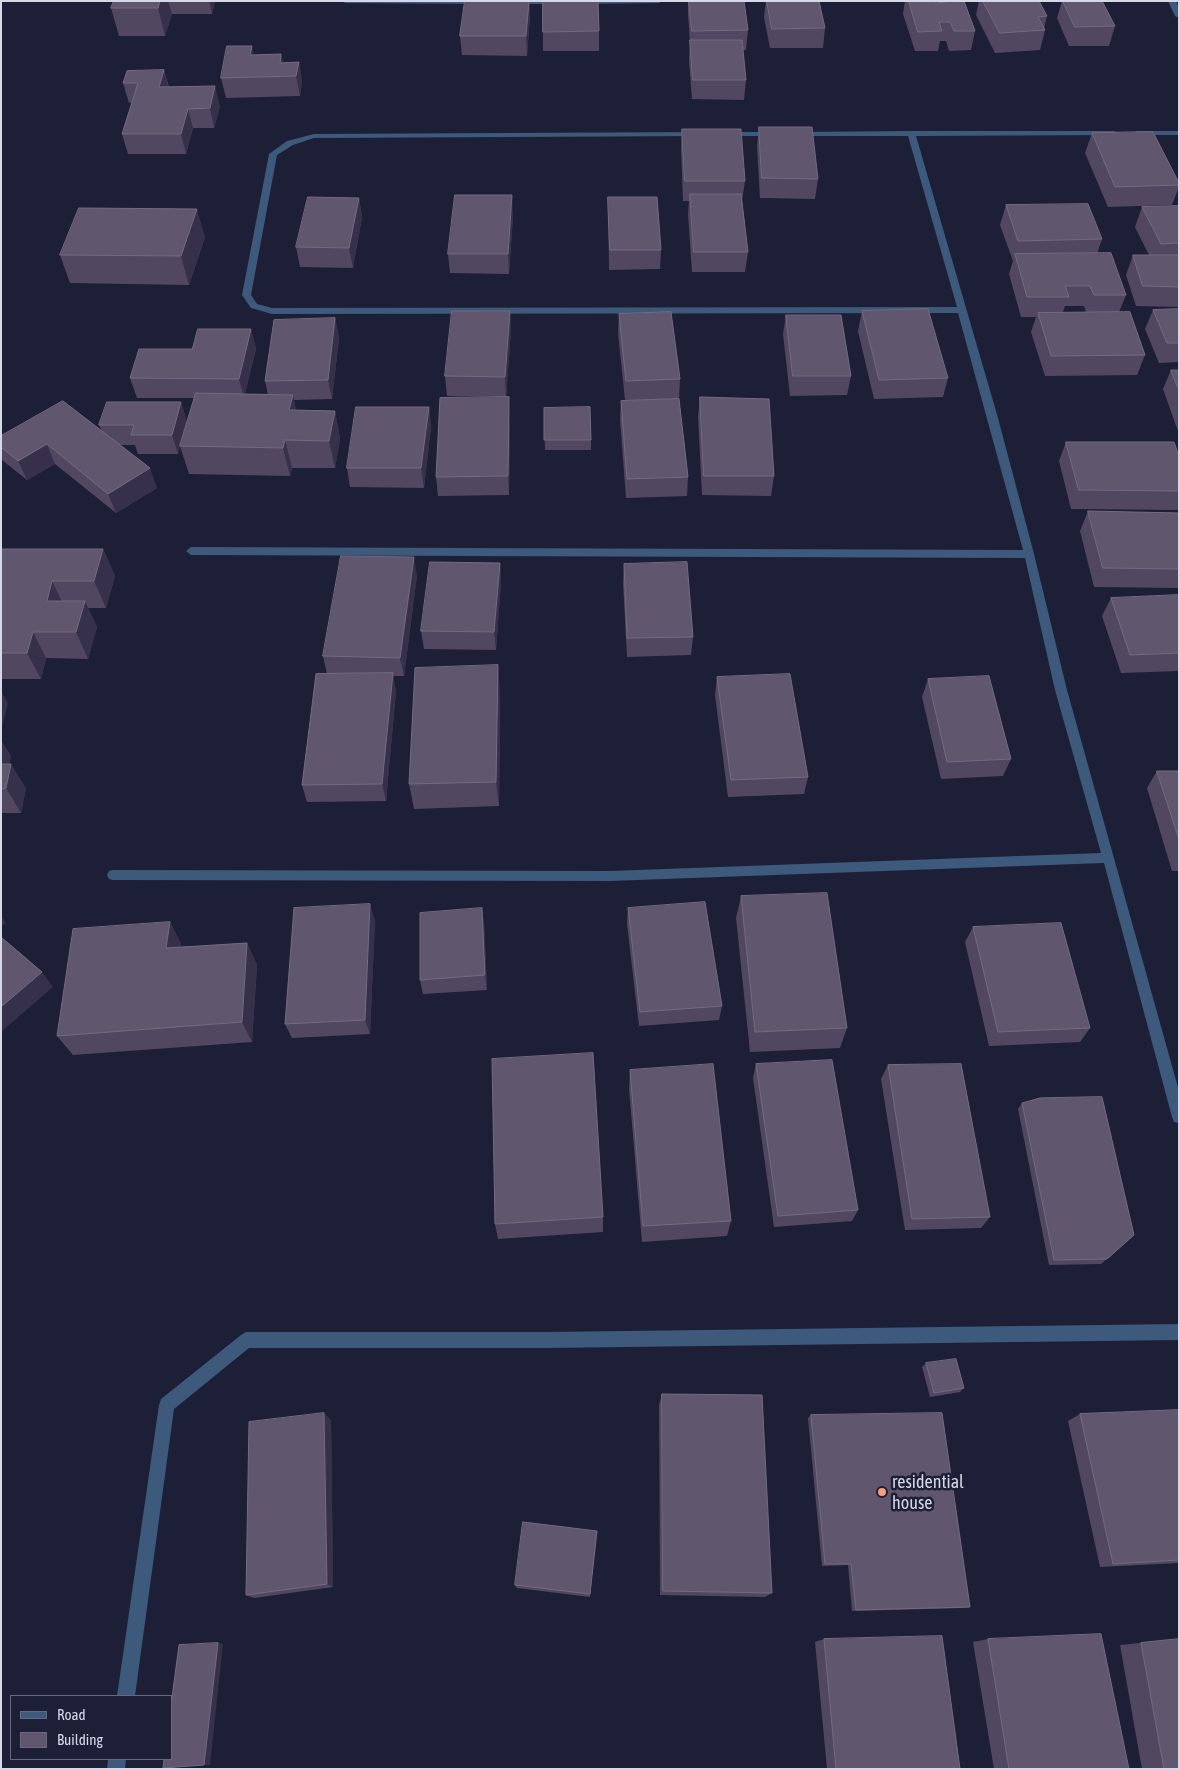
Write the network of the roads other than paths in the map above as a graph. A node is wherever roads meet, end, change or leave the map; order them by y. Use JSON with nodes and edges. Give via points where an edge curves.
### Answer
{"nodes":[{"id":1,"x":345,"y":1,"type":"edge"},
{"id":2,"x":659,"y":1,"type":"edge"},
{"id":3,"x":1172,"y":1,"type":"edge"},
{"id":4,"x":491,"y":2,"type":"edge"},
{"id":5,"x":501,"y":2,"type":"edge"},
{"id":6,"x":618,"y":2,"type":"edge"},
{"id":7,"x":1179,"y":16,"type":"edge"},
{"id":8,"x":911,"y":133,"type":"junction"},
{"id":9,"x":1179,"y":133,"type":"edge"},
{"id":10,"x":704,"y":134,"type":"edge"},
{"id":11,"x":714,"y":134,"type":"edge"},
{"id":12,"x":963,"y":310,"type":"junction"},
{"id":13,"x":191,"y":551,"type":"dead end"},
{"id":14,"x":1029,"y":554,"type":"junction"},
{"id":15,"x":1109,"y":858,"type":"junction"},
{"id":16,"x":113,"y":875,"type":"dead end"},
{"id":17,"x":1179,"y":1117,"type":"edge"},
{"id":18,"x":1179,"y":1332,"type":"edge"},
{"id":19,"x":126,"y":1695,"type":"edge"}],
"edges":[{"from":1,"to":4,"type":"street"},
{"from":2,"to":6,"type":"street"},
{"from":3,"to":7,"type":"street"},
{"from":5,"to":6,"type":"street"},
{"from":8,"to":9,"type":"street"},
{"from":8,"to":11,"type":"street"},
{"from":8,"to":12,"type":"street"},
{"from":10,"to":12,"type":"street","via":[[314,136],[290,143],[273,154],[246,295],[254,306],[272,311]]},
{"from":12,"to":14,"type":"street"},
{"from":13,"to":14,"type":"street"},
{"from":14,"to":15,"type":"street","via":[[1061,690]]},
{"from":15,"to":16,"type":"street","via":[[610,876]]},
{"from":15,"to":17,"type":"street"},
{"from":18,"to":19,"type":"street","via":[[546,1340],[246,1340],[167,1405]]}]}
